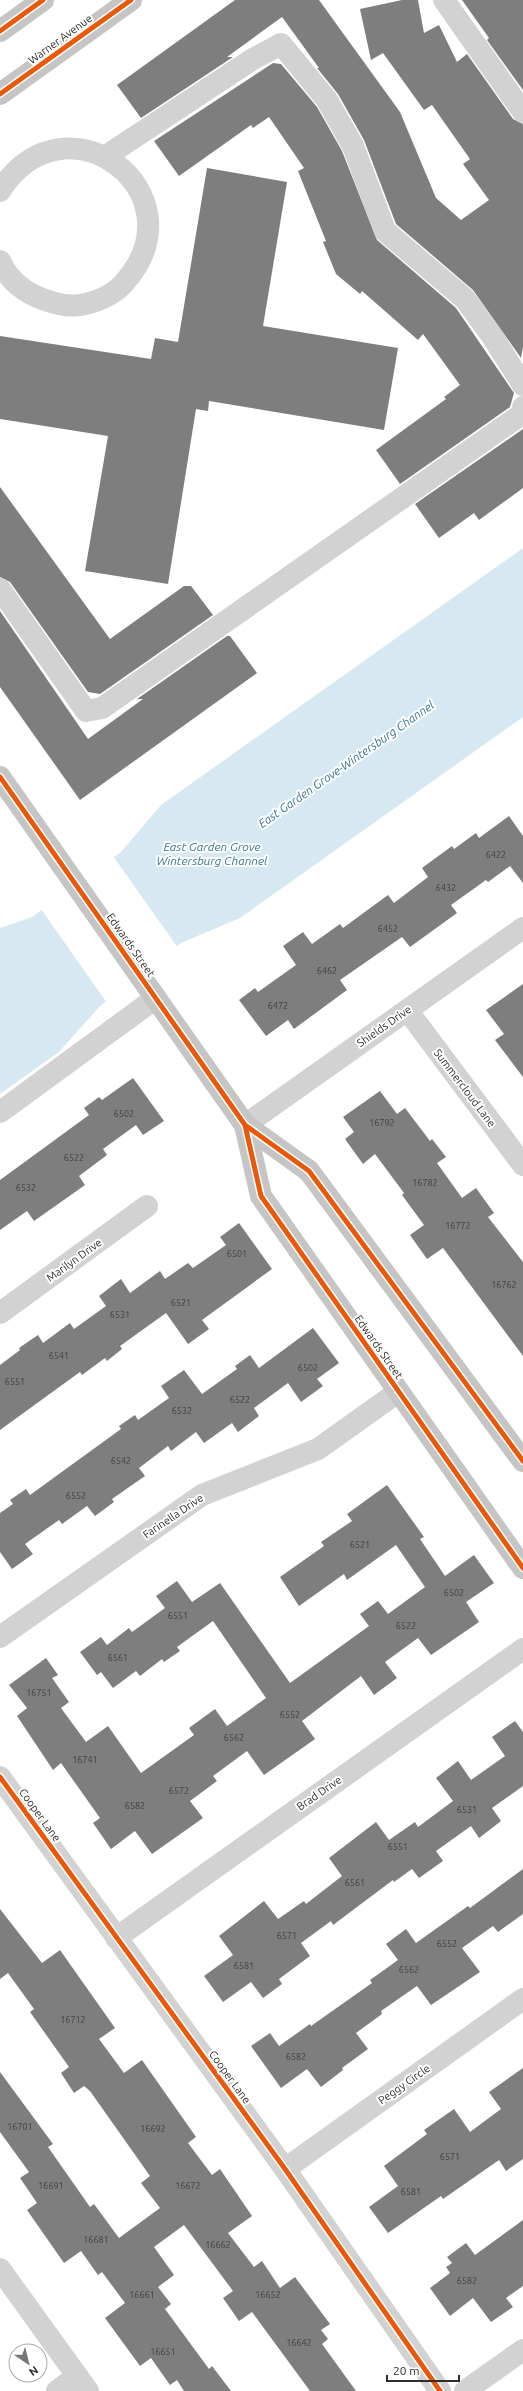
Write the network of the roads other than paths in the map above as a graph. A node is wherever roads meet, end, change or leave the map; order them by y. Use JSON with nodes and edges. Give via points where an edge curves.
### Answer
{"nodes":[{"id":1,"x":43,"y":0,"type":"edge"},
{"id":2,"x":131,"y":0,"type":"edge"},
{"id":3,"x":444,"y":0,"type":"edge"},
{"id":4,"x":0,"y":32,"type":"edge"},
{"id":5,"x":0,"y":94,"type":"edge"},
{"id":6,"x":523,"y":112,"type":"edge"},
{"id":7,"x":106,"y":156,"type":"junction"},
{"id":8,"x":0,"y":191,"type":"edge"},
{"id":9,"x":0,"y":261,"type":"edge"},
{"id":10,"x":523,"y":385,"type":"edge"},
{"id":11,"x":523,"y":407,"type":"edge"},
{"id":12,"x":0,"y":589,"type":"edge"},
{"id":13,"x":0,"y":777,"type":"edge"},
{"id":14,"x":523,"y":928,"type":"edge"},
{"id":15,"x":152,"y":993,"type":"junction"},
{"id":16,"x":407,"y":1010,"type":"junction"},
{"id":17,"x":0,"y":1112,"type":"edge"},
{"id":18,"x":245,"y":1125,"type":"junction"},
{"id":19,"x":523,"y":1165,"type":"edge"},
{"id":20,"x":148,"y":1206,"type":"dead end"},
{"id":21,"x":0,"y":1313,"type":"edge"},
{"id":22,"x":398,"y":1392,"type":"junction"},
{"id":23,"x":523,"y":1461,"type":"edge"},
{"id":24,"x":523,"y":1568,"type":"edge"},
{"id":25,"x":0,"y":1637,"type":"edge"},
{"id":26,"x":523,"y":1650,"type":"edge"},
{"id":27,"x":0,"y":1777,"type":"edge"},
{"id":28,"x":116,"y":1938,"type":"junction"},
{"id":29,"x":523,"y":1999,"type":"edge"},
{"id":30,"x":285,"y":2169,"type":"junction"},
{"id":31,"x":0,"y":2269,"type":"edge"},
{"id":32,"x":523,"y":2350,"type":"edge"},
{"id":33,"x":82,"y":2383,"type":"edge"},
{"id":34,"x":57,"y":2391,"type":"edge"},
{"id":35,"x":440,"y":2391,"type":"edge"},
{"id":36,"x":465,"y":2391,"type":"edge"}],
"edges":[{"from":1,"to":4,"type":"main road"},
{"from":2,"to":5,"type":"main road","name":"Warner Avenue"},
{"from":3,"to":6,"type":"street"},
{"from":7,"to":8,"type":"street","via":[[86,150],[65,148],[44,152],[26,162],[8,178]]},
{"from":7,"to":9,"type":"street","via":[[127,172],[142,193],[149,218],[147,245],[137,269],[119,288],[96,301],[76,305],[44,301],[21,289]]},
{"from":7,"to":10,"type":"street","via":[[253,59],[281,44],[326,100],[353,146],[385,231],[465,299]]},
{"from":11,"to":12,"type":"street","via":[[522,414],[102,708],[86,710]]},
{"from":13,"to":15,"type":"main road","name":"Edwards Street"},
{"from":14,"to":16,"type":"street","name":"Shields Drive"},
{"from":15,"to":17,"type":"street"},
{"from":15,"to":18,"type":"main road","name":"Edwards Street"},
{"from":16,"to":18,"type":"street","name":"Shields Drive"},
{"from":16,"to":19,"type":"street","name":"Summercloud Lane"},
{"from":18,"to":22,"type":"main road","name":"Edwards Street","via":[[261,1196]]},
{"from":18,"to":23,"type":"main road","name":"Edwards Street","via":[[309,1170]]},
{"from":20,"to":21,"type":"street","name":"Marilyn Drive"},
{"from":22,"to":24,"type":"main road","name":"Edwards Street"},
{"from":22,"to":25,"type":"street","name":"Farinella Drive","via":[[318,1449],[202,1495]]},
{"from":26,"to":28,"type":"street","name":"Brad Drive"},
{"from":27,"to":28,"type":"street","name":"Cooper Lane"},
{"from":28,"to":30,"type":"street","name":"Cooper Lane"},
{"from":29,"to":30,"type":"street","name":"Peggy Circle"},
{"from":30,"to":35,"type":"street","name":"Cooper Lane"},
{"from":31,"to":33,"type":"street"},
{"from":32,"to":36,"type":"street"},
{"from":33,"to":34,"type":"street"}]}
